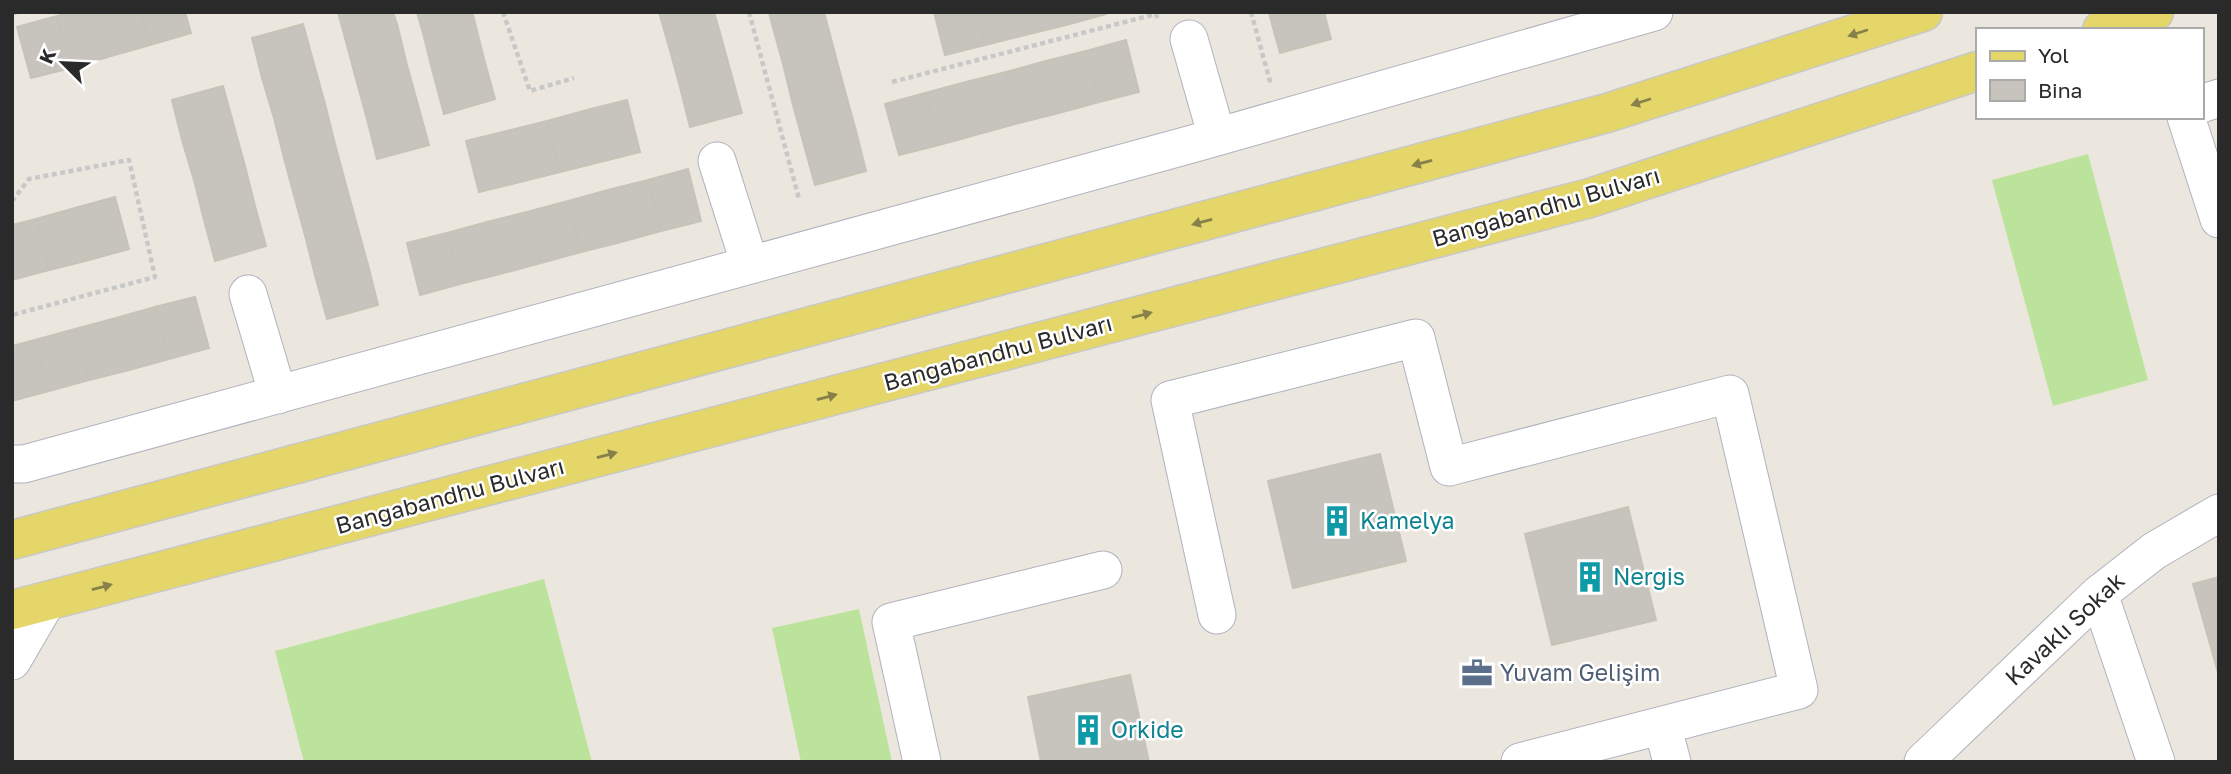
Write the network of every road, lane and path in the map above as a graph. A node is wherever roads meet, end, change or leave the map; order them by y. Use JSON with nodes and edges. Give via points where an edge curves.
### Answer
{"nodes":[{"id":1,"x":18,"y":12,"type":"edge"},
{"id":2,"x":503,"y":12,"type":"edge"},
{"id":3,"x":749,"y":12,"type":"edge"},
{"id":4,"x":1251,"y":12,"type":"edge"},
{"id":5,"x":1654,"y":12,"type":"edge"},
{"id":6,"x":1923,"y":12,"type":"edge"},
{"id":7,"x":2154,"y":12,"type":"edge"},
{"id":8,"x":12,"y":13,"type":"edge"},
{"id":9,"x":2108,"y":28,"type":"edge"},
{"id":10,"x":1174,"y":33,"type":"joint"},
{"id":11,"x":1976,"y":71,"type":"edge"},
{"id":12,"x":574,"y":78,"type":"dead end"},
{"id":13,"x":892,"y":82,"type":"dead end"},
{"id":14,"x":1280,"y":119,"type":"junction"},
{"id":15,"x":2187,"y":119,"type":"edge"},
{"id":16,"x":1217,"y":137,"type":"junction"},
{"id":17,"x":717,"y":161,"type":"dead end"},
{"id":18,"x":799,"y":199,"type":"dead end"},
{"id":19,"x":12,"y":201,"type":"edge"},
{"id":20,"x":2219,"y":219,"type":"edge"},
{"id":21,"x":750,"y":265,"type":"junction"},
{"id":22,"x":247,"y":295,"type":"dead end"},
{"id":23,"x":12,"y":315,"type":"edge"},
{"id":24,"x":278,"y":395,"type":"junction"},
{"id":25,"x":12,"y":464,"type":"edge"},
{"id":26,"x":2219,"y":513,"type":"edge"},
{"id":27,"x":12,"y":540,"type":"edge"},
{"id":28,"x":1103,"y":570,"type":"dead end"},
{"id":29,"x":2099,"y":594,"type":"junction"},
{"id":30,"x":29,"y":606,"type":"edge"},
{"id":31,"x":1217,"y":615,"type":"dead end"},
{"id":32,"x":12,"y":661,"type":"edge"},
{"id":33,"x":1662,"y":725,"type":"junction"},
{"id":34,"x":922,"y":762,"type":"edge"},
{"id":35,"x":1520,"y":762,"type":"edge"},
{"id":36,"x":1672,"y":762,"type":"edge"},
{"id":37,"x":1923,"y":762,"type":"edge"},
{"id":38,"x":2156,"y":762,"type":"edge"}],
"edges":[{"from":1,"to":8,"type":"path"},
{"from":2,"to":12,"type":"path","via":[[530,92]]},
{"from":3,"to":18,"type":"path"},
{"from":4,"to":14,"type":"path"},
{"from":5,"to":14,"type":"street"},
{"from":6,"to":27,"type":"main road","one_way":true,"via":[[1585,119]]},
{"from":7,"to":9,"type":"main road"},
{"from":10,"to":13,"type":"path","via":[[1156,14]]},
{"from":10,"to":16,"type":"street"},
{"from":30,"to":11,"type":"main road","name":"Bangabandhu Bulvarı","one_way":true,"via":[[1590,198]]},
{"from":14,"to":16,"type":"street"},
{"from":15,"to":20,"type":"street"},
{"from":16,"to":21,"type":"street"},
{"from":17,"to":21,"type":"street"},
{"from":19,"to":23,"type":"path","via":[[29,179],[130,160],[155,277]]},
{"from":21,"to":24,"type":"street"},
{"from":22,"to":24,"type":"street"},
{"from":24,"to":25,"type":"street"},
{"from":26,"to":29,"type":"street","name":"Kavaklı Sokak","via":[[2154,551]]},
{"from":28,"to":34,"type":"street","via":[[891,622]]},
{"from":29,"to":37,"type":"street","name":"Kavaklı Sokak"},
{"from":29,"to":38,"type":"street"},
{"from":30,"to":32,"type":"street"},
{"from":31,"to":33,"type":"street","via":[[1170,400],[1416,338],[1449,467],[1730,394],[1799,690]]},
{"from":33,"to":35,"type":"street"},
{"from":33,"to":36,"type":"street"}]}
